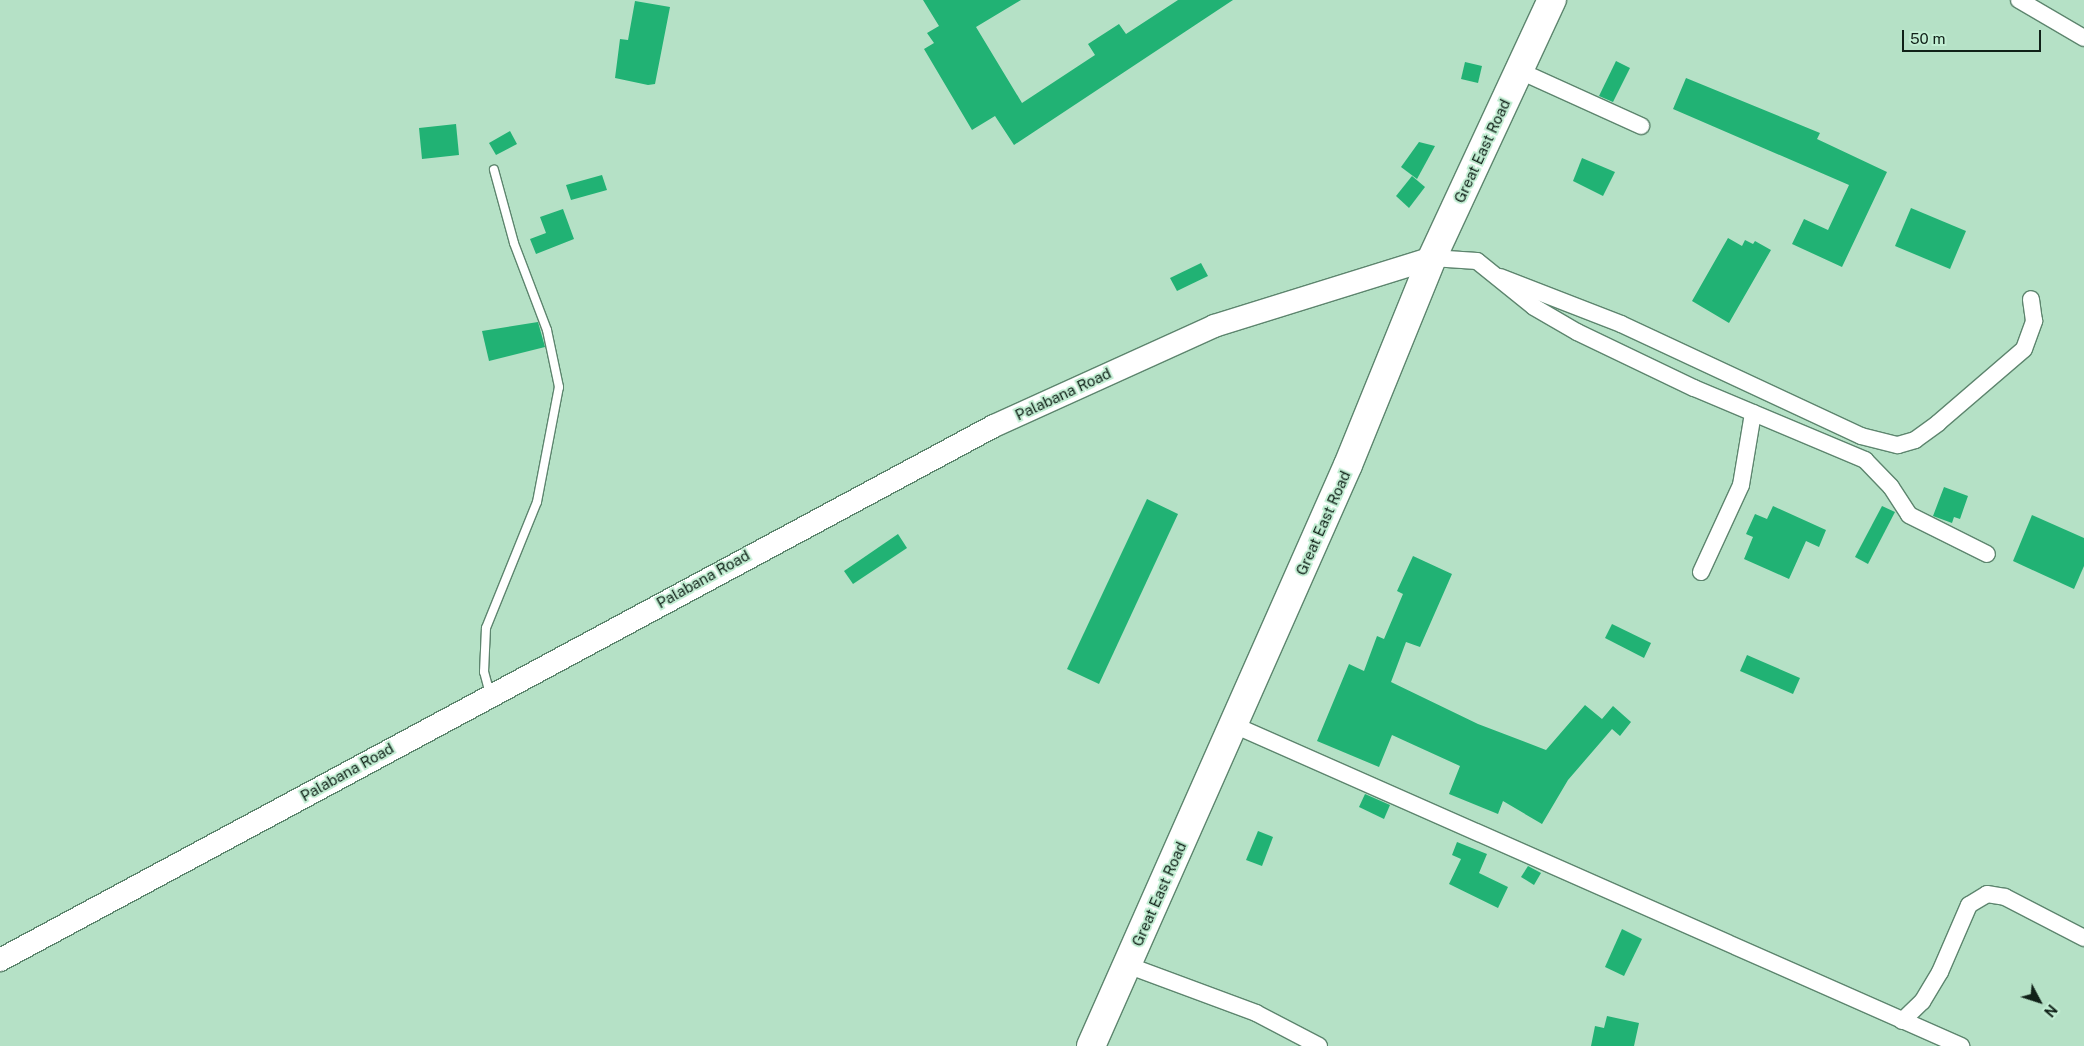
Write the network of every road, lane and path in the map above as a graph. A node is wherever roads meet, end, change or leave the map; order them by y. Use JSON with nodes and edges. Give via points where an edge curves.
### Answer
{"nodes":[{"id":1,"x":1552,"y":0,"type":"edge"},
{"id":2,"x":2019,"y":0,"type":"edge"},
{"id":3,"x":2084,"y":38,"type":"edge"},
{"id":4,"x":1520,"y":71,"type":"junction"},
{"id":5,"x":1641,"y":126,"type":"dead end"},
{"id":6,"x":494,"y":170,"type":"dead end"},
{"id":7,"x":1432,"y":258,"type":"junction"},
{"id":8,"x":1500,"y":277,"type":"junction"},
{"id":9,"x":2031,"y":299,"type":"dead end"},
{"id":10,"x":1752,"y":413,"type":"junction"},
{"id":11,"x":1987,"y":554,"type":"dead end"},
{"id":12,"x":1701,"y":572,"type":"dead end"},
{"id":13,"x":490,"y":694,"type":"junction"},
{"id":14,"x":1234,"y":725,"type":"junction"},
{"id":15,"x":2084,"y":938,"type":"edge"},
{"id":16,"x":0,"y":960,"type":"edge"},
{"id":17,"x":1127,"y":965,"type":"junction"},
{"id":18,"x":1902,"y":1021,"type":"junction"},
{"id":19,"x":1090,"y":1046,"type":"edge"},
{"id":20,"x":1319,"y":1046,"type":"edge"},
{"id":21,"x":1962,"y":1046,"type":"edge"}],
"edges":[{"from":1,"to":4,"type":"highway","name":"Great East Road"},
{"from":2,"to":3,"type":"street"},
{"from":4,"to":5,"type":"street"},
{"from":4,"to":7,"type":"highway","name":"Great East Road"},
{"from":6,"to":13,"type":"lane","via":[[514,243],[547,330],[559,387],[537,502],[486,628],[484,672]]},
{"from":7,"to":8,"type":"street","via":[[1478,261]]},
{"from":7,"to":13,"type":"street","name":"Palabana Road","via":[[1223,323],[1069,390],[900,474]]},
{"from":7,"to":14,"type":"highway","name":"Great East Road"},
{"from":8,"to":9,"type":"street","via":[[1621,324],[1860,436],[1898,444],[1915,440],[1938,423],[2024,349],[2034,321]]},
{"from":8,"to":10,"type":"street","via":[[1534,308],[1577,332]]},
{"from":10,"to":11,"type":"street","via":[[1865,460],[1891,486],[1909,515]]},
{"from":10,"to":12,"type":"street","via":[[1741,485]]},
{"from":13,"to":16,"type":"street","name":"Palabana Road"},
{"from":14,"to":17,"type":"highway","name":"Great East Road"},
{"from":14,"to":18,"type":"street"},
{"from":15,"to":18,"type":"street","via":[[2005,897],[1987,894],[1969,905],[1940,972],[1922,1002]]},
{"from":17,"to":19,"type":"highway","name":"Great East Road"},
{"from":17,"to":20,"type":"street","via":[[1256,1013]]},
{"from":18,"to":21,"type":"street"}]}
